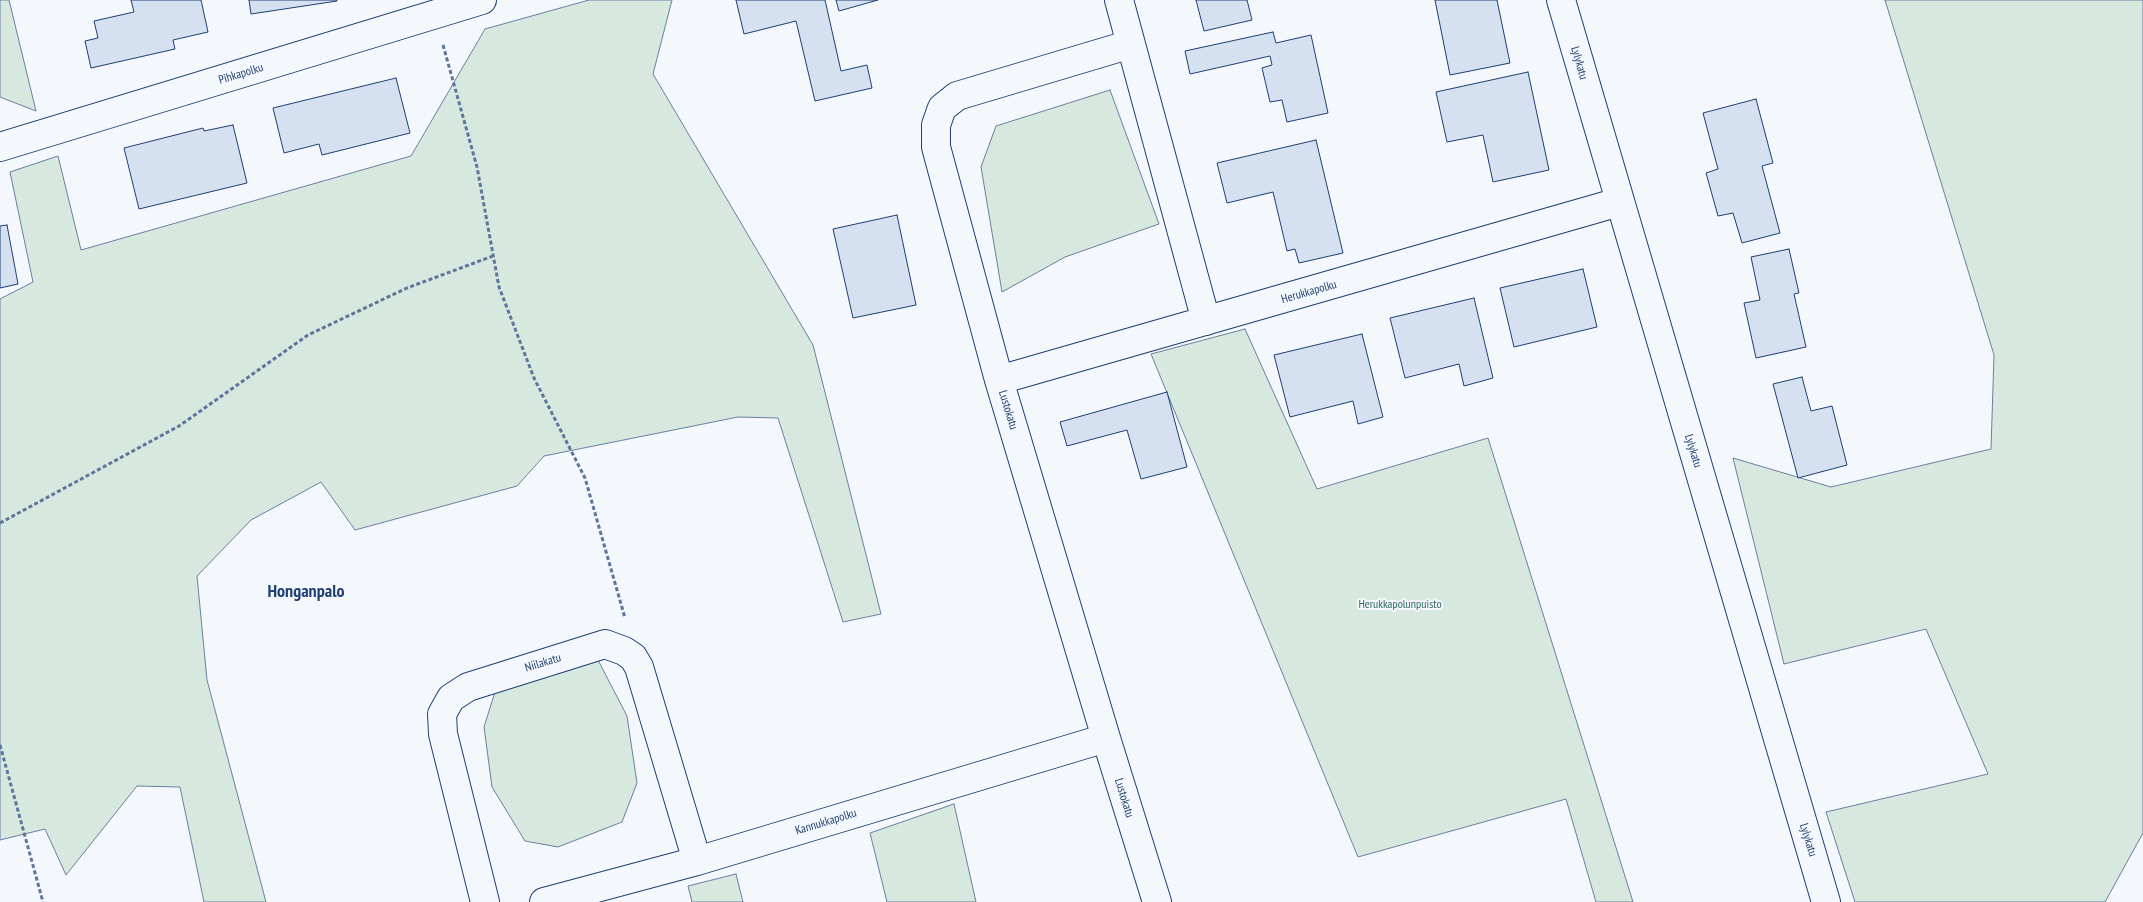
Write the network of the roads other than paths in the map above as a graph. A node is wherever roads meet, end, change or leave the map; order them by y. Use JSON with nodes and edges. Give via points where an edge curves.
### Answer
{"nodes":[{"id":1,"x":482,"y":0,"type":"edge"},
{"id":2,"x":1119,"y":0,"type":"edge"},
{"id":3,"x":1561,"y":0,"type":"edge"},
{"id":4,"x":433,"y":7,"type":"edge"},
{"id":5,"x":1131,"y":44,"type":"junction"},
{"id":6,"x":0,"y":148,"type":"edge"},
{"id":7,"x":1619,"y":202,"type":"junction"},
{"id":8,"x":1206,"y":321,"type":"junction"},
{"id":9,"x":999,"y":380,"type":"junction"},
{"id":10,"x":1106,"y":738,"type":"junction"},
{"id":11,"x":698,"y":861,"type":"junction"},
{"id":12,"x":485,"y":902,"type":"edge"},
{"id":13,"x":544,"y":902,"type":"edge"},
{"id":14,"x":1157,"y":902,"type":"edge"},
{"id":15,"x":1826,"y":902,"type":"edge"}],
"edges":[{"from":1,"to":4,"type":"street","name":"Pihkapolku"},
{"from":2,"to":5,"type":"street"},
{"from":3,"to":7,"type":"street","name":"Lylykatu"},
{"from":4,"to":6,"type":"street","name":"Pihkapolku"},
{"from":5,"to":8,"type":"street"},
{"from":5,"to":9,"type":"street","name":"Lustokatu","via":[[957,96],[942,108],[936,125],[936,147]]},
{"from":7,"to":8,"type":"street","name":"Herukkapolku"},
{"from":7,"to":15,"type":"street","name":"Lylykatu"},
{"from":8,"to":9,"type":"street","name":"Herukkapolku"},
{"from":9,"to":10,"type":"street","name":"Lustokatu"},
{"from":10,"to":11,"type":"street","name":"Kannukkapolku"},
{"from":10,"to":14,"type":"street","name":"Lustokatu"},
{"from":11,"to":12,"type":"street","name":"Niilakatu","via":[[639,667],[624,651],[605,644],[468,687],[452,698],[442,714],[443,734]]},
{"from":11,"to":13,"type":"street","name":"Kannukkapolku"}]}
